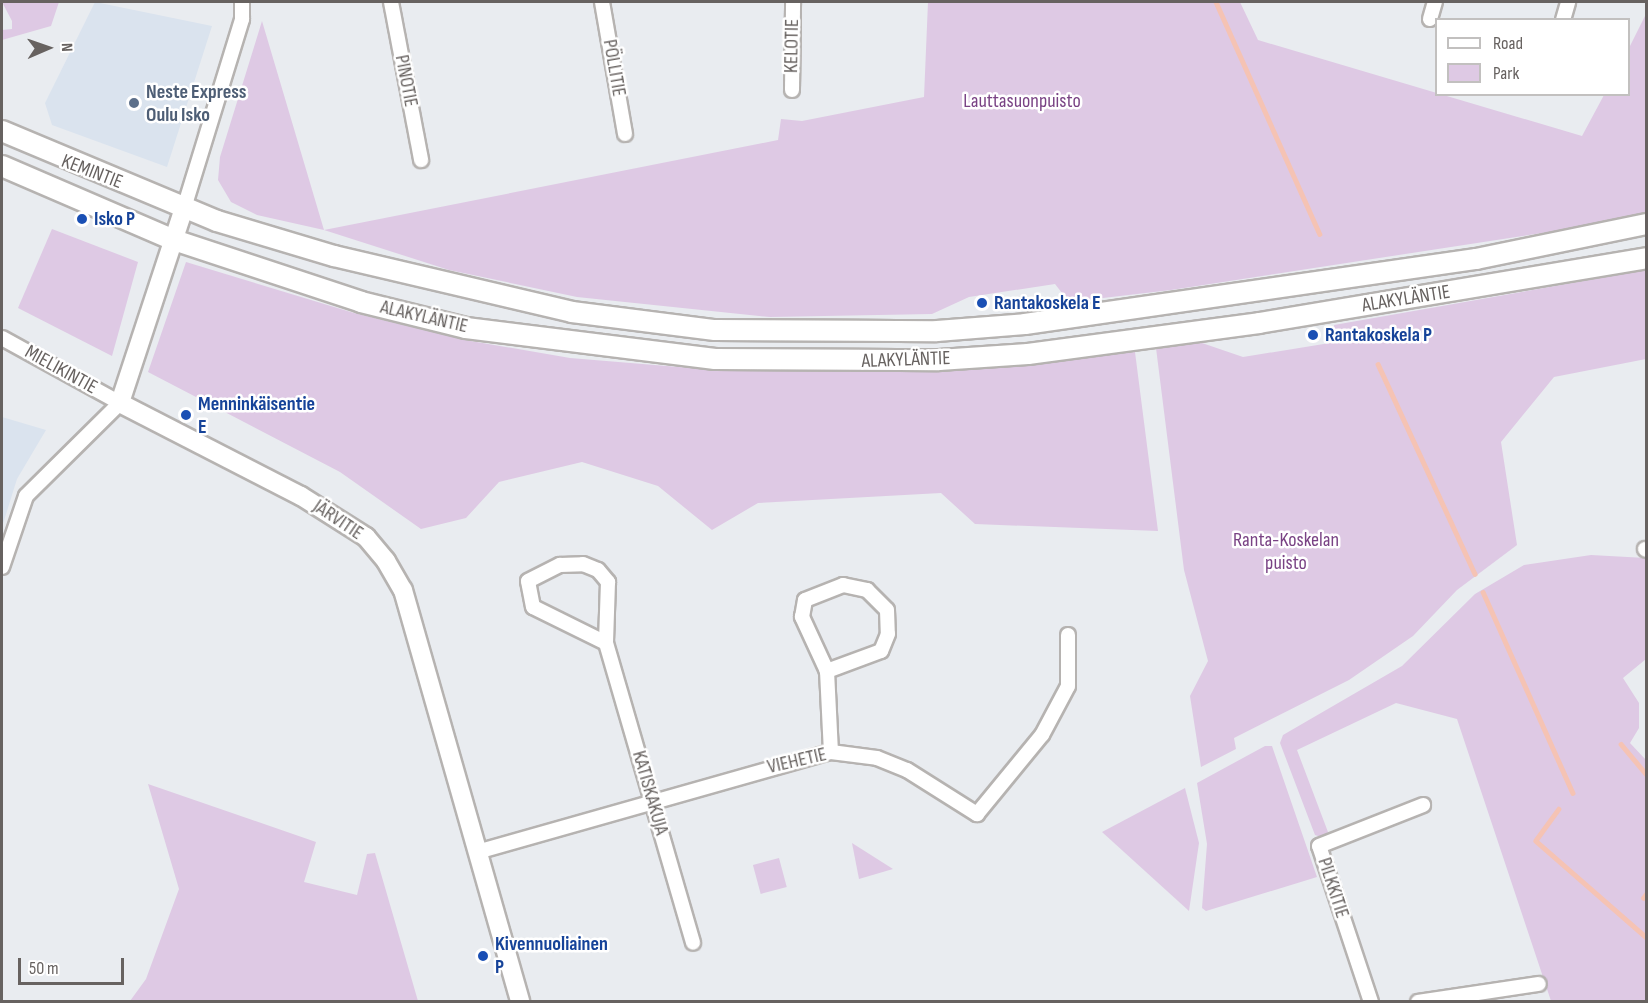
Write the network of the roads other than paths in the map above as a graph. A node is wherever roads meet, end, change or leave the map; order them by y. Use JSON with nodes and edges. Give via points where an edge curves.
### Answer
{"nodes":[{"id":1,"x":242,"y":2,"type":"edge"},
{"id":2,"x":391,"y":2,"type":"edge"},
{"id":3,"x":602,"y":2,"type":"edge"},
{"id":4,"x":793,"y":2,"type":"edge"},
{"id":5,"x":1436,"y":2,"type":"edge"},
{"id":6,"x":1568,"y":2,"type":"edge"},
{"id":7,"x":1564,"y":18,"type":"edge"},
{"id":8,"x":1431,"y":19,"type":"dead end"},
{"id":9,"x":792,"y":90,"type":"dead end"},
{"id":10,"x":2,"y":131,"type":"edge"},
{"id":11,"x":625,"y":134,"type":"dead end"},
{"id":12,"x":421,"y":160,"type":"dead end"},
{"id":13,"x":2,"y":166,"type":"edge"},
{"id":14,"x":184,"y":208,"type":"junction"},
{"id":15,"x":1647,"y":224,"type":"edge"},
{"id":16,"x":174,"y":240,"type":"junction"},
{"id":17,"x":1647,"y":258,"type":"edge"},
{"id":18,"x":2,"y":338,"type":"edge"},
{"id":19,"x":120,"y":403,"type":"junction"},
{"id":20,"x":2,"y":567,"type":"edge"},
{"id":21,"x":1068,"y":635,"type":"dead end"},
{"id":22,"x":606,"y":643,"type":"junction"},
{"id":23,"x":827,"y":671,"type":"junction"},
{"id":24,"x":831,"y":752,"type":"junction"},
{"id":25,"x":652,"y":799,"type":"junction"},
{"id":26,"x":1423,"y":805,"type":"dead end"},
{"id":27,"x":477,"y":852,"type":"junction"},
{"id":28,"x":693,"y":943,"type":"dead end"},
{"id":29,"x":1539,"y":984,"type":"dead end"},
{"id":30,"x":519,"y":1002,"type":"edge"},
{"id":31,"x":1371,"y":1002,"type":"edge"},
{"id":32,"x":1418,"y":1002,"type":"edge"}],
"edges":[{"from":1,"to":14,"type":"street","via":[[242,19]]},
{"from":2,"to":12,"type":"street","name":"PINOTIE"},
{"from":3,"to":11,"type":"street","name":"PÖLLITIE"},
{"from":4,"to":9,"type":"street","name":"KELOTIE"},
{"from":5,"to":8,"type":"street"},
{"from":6,"to":7,"type":"street"},
{"from":10,"to":14,"type":"main road","name":"KEMINTIE"},
{"from":13,"to":16,"type":"main road","name":"KEMINTIE"},
{"from":14,"to":15,"type":"main road","name":"ALAKYLÄNTIE","via":[[334,256],[572,312],[715,330],[833,333],[937,331],[1130,312],[1476,259]]},
{"from":14,"to":16,"type":"street"},
{"from":16,"to":17,"type":"main road","name":"ALAKYLÄNTIE","via":[[361,302],[466,328],[714,359],[832,362],[939,360],[1132,341]]},
{"from":16,"to":19,"type":"street"},
{"from":18,"to":19,"type":"street","name":"MIELIKINTIE"},
{"from":19,"to":20,"type":"street","via":[[26,496]]},
{"from":19,"to":27,"type":"street","name":"JÄRVITIE","via":[[301,496],[366,537],[386,561],[403,590]]},
{"from":21,"to":24,"type":"street","name":"VIEHETIE","via":[[1068,686],[1042,735],[977,814],[897,766]]},
{"from":22,"to":22,"type":"street","name":"KATISKAKUJA","via":[[612,598],[598,570],[560,565],[528,581],[533,607]]},
{"from":22,"to":25,"type":"street","name":"KATISKAKUJA"},
{"from":23,"to":23,"type":"street","via":[[881,651],[887,610],[867,590],[843,585],[805,600],[802,616]]},
{"from":23,"to":24,"type":"street"},
{"from":24,"to":25,"type":"street","name":"VIEHETIE"},
{"from":25,"to":27,"type":"street","name":"VIEHETIE"},
{"from":25,"to":28,"type":"street","name":"KATISKAKUJA"},
{"from":26,"to":31,"type":"street","name":"PILKKITIE","via":[[1319,846]]},
{"from":27,"to":30,"type":"street","name":"JÄRVITIE"},
{"from":29,"to":32,"type":"street"}]}
